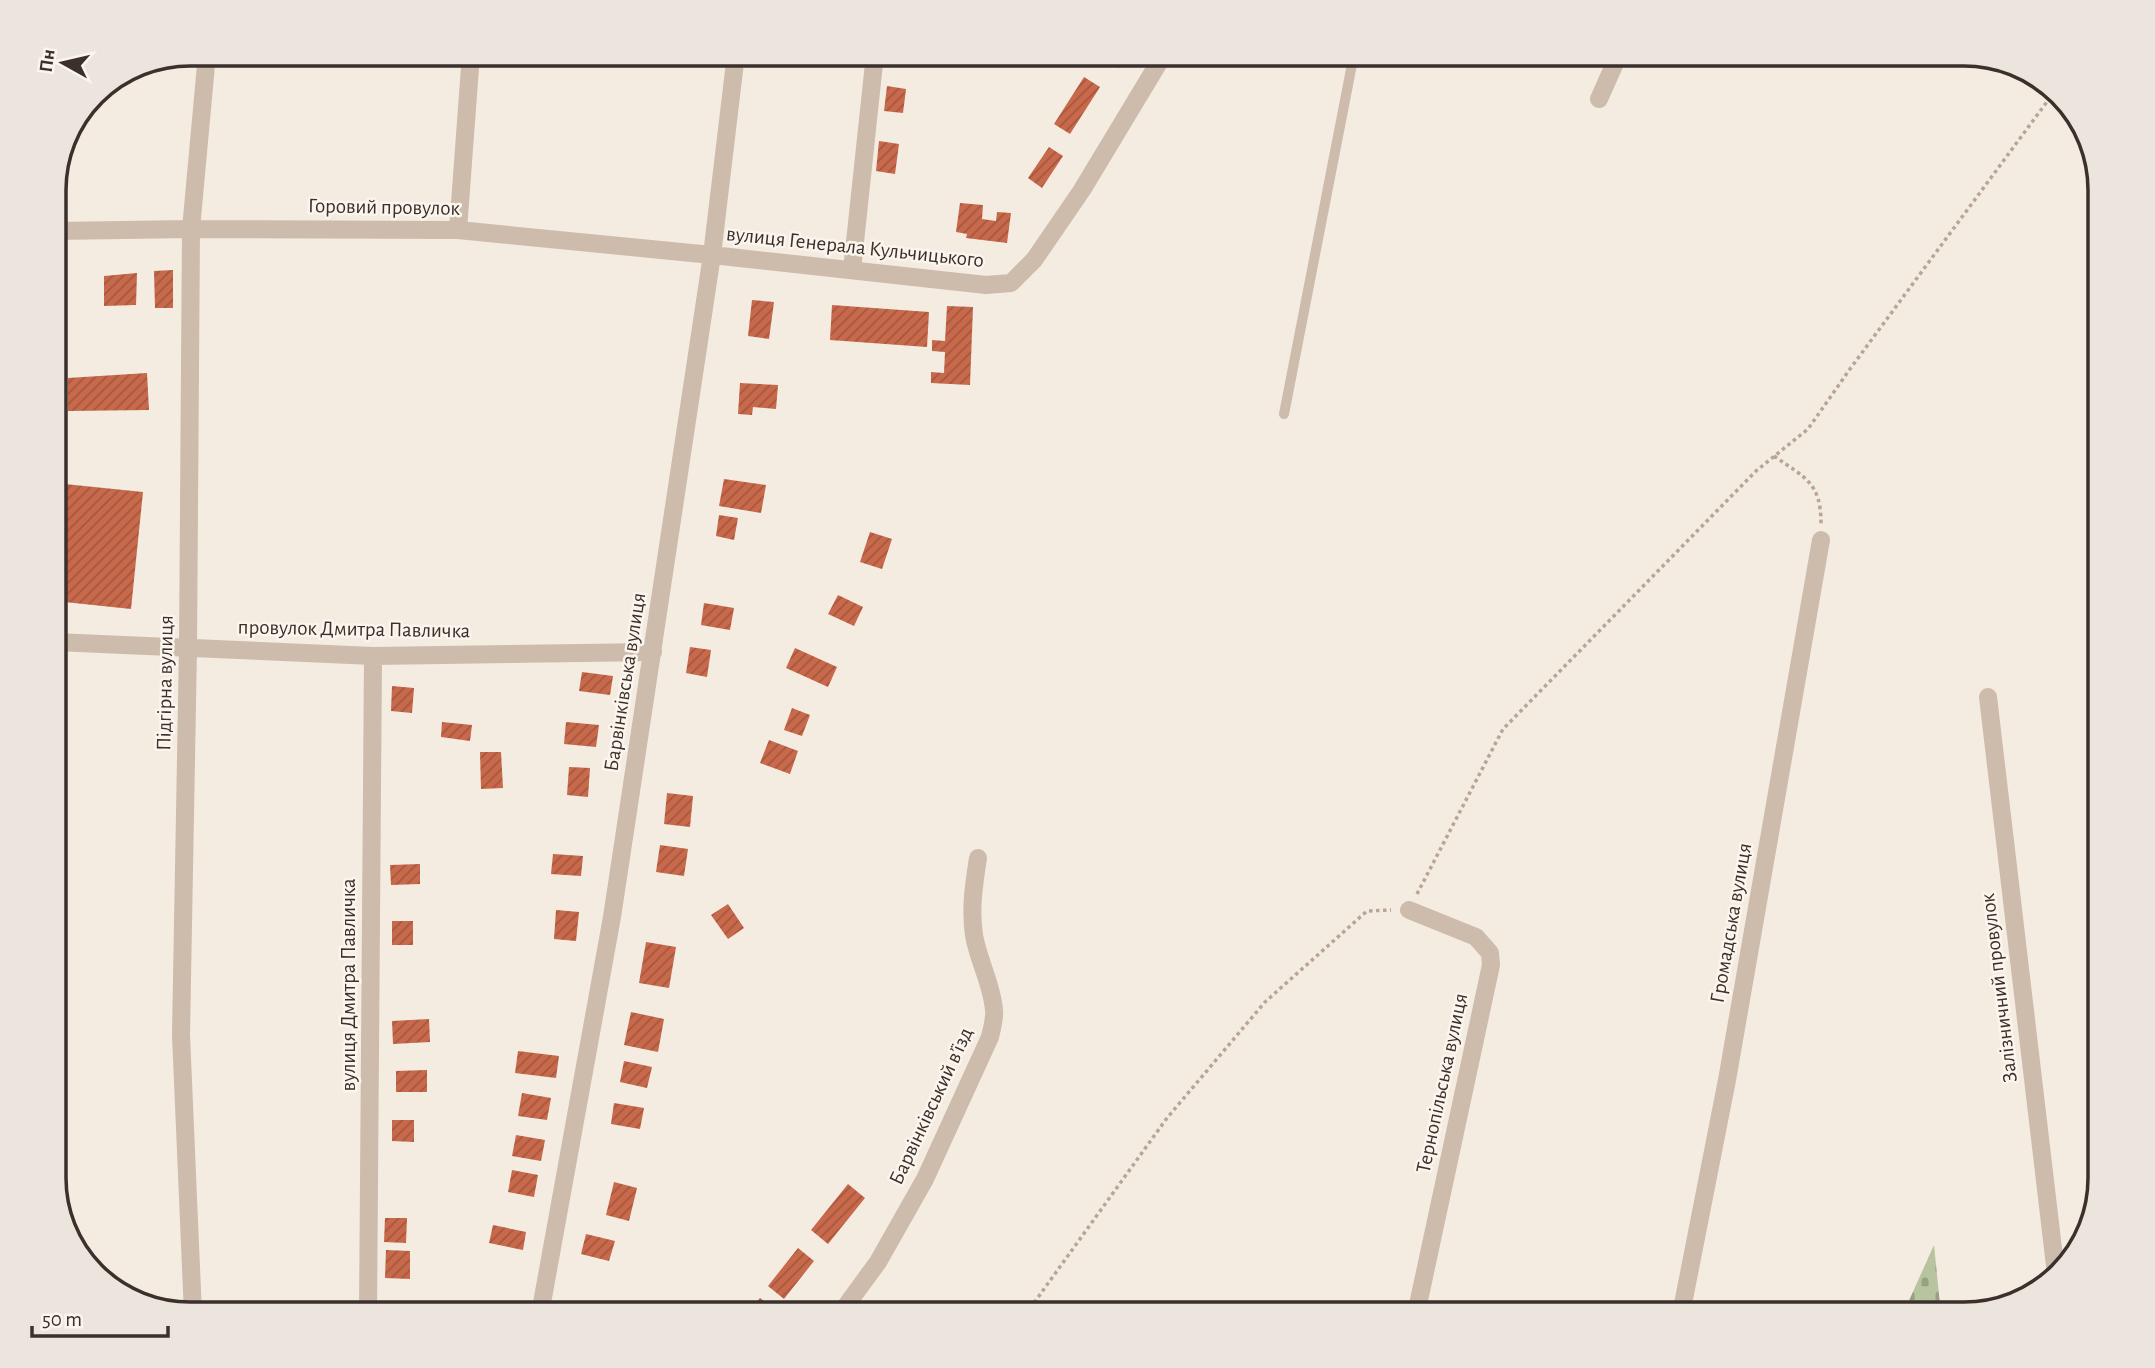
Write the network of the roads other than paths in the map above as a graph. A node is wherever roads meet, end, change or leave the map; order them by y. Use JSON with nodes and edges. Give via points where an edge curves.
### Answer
{"nodes":[{"id":1,"x":206,"y":66,"type":"edge"},
{"id":2,"x":470,"y":66,"type":"edge"},
{"id":3,"x":735,"y":66,"type":"edge"},
{"id":4,"x":874,"y":66,"type":"edge"},
{"id":5,"x":1157,"y":66,"type":"edge"},
{"id":6,"x":1351,"y":66,"type":"edge"},
{"id":7,"x":1614,"y":66,"type":"edge"},
{"id":8,"x":1599,"y":99,"type":"dead end"},
{"id":9,"x":191,"y":229,"type":"junction"},
{"id":10,"x":458,"y":230,"type":"junction"},
{"id":11,"x":67,"y":231,"type":"edge"},
{"id":12,"x":712,"y":255,"type":"junction"},
{"id":13,"x":852,"y":270,"type":"junction"},
{"id":14,"x":1284,"y":414,"type":"dead end"},
{"id":15,"x":1821,"y":540,"type":"road end"},
{"id":16,"x":67,"y":643,"type":"edge"},
{"id":17,"x":188,"y":648,"type":"junction"},
{"id":18,"x":653,"y":652,"type":"junction"},
{"id":19,"x":373,"y":656,"type":"junction"},
{"id":20,"x":1988,"y":697,"type":"dead end"},
{"id":21,"x":978,"y":858,"type":"dead end"},
{"id":22,"x":1409,"y":910,"type":"road end"},
{"id":23,"x":2055,"y":1262,"type":"edge"},
{"id":24,"x":192,"y":1302,"type":"edge"},
{"id":25,"x":368,"y":1302,"type":"edge"},
{"id":26,"x":542,"y":1302,"type":"edge"},
{"id":27,"x":849,"y":1302,"type":"edge"},
{"id":28,"x":1419,"y":1302,"type":"edge"},
{"id":29,"x":1683,"y":1302,"type":"edge"}],
"edges":[{"from":1,"to":9,"type":"street","name":"Підгірна вулиця"},
{"from":2,"to":10,"type":"street"},
{"from":3,"to":12,"type":"street","name":"Барвінківська вулиця"},
{"from":4,"to":13,"type":"street"},
{"from":5,"to":13,"type":"street","name":"вулиця Генерала Кульчицького","via":[[1082,190],[1034,260],[1011,283],[986,285]]},
{"from":6,"to":14,"type":"lane"},
{"from":7,"to":8,"type":"street"},
{"from":9,"to":10,"type":"street","name":"Горовий провулок"},
{"from":9,"to":11,"type":"street","name":"Горовий провулок"},
{"from":9,"to":17,"type":"street","name":"Підгірна вулиця"},
{"from":10,"to":12,"type":"street","name":"Горовий провулок"},
{"from":12,"to":13,"type":"street","name":"вулиця Генерала Кульчицького"},
{"from":12,"to":18,"type":"street","name":"Барвінківська вулиця"},
{"from":15,"to":29,"type":"street","name":"Громадська вулиця"},
{"from":16,"to":17,"type":"street","name":"провулок Дмитра Павличка"},
{"from":17,"to":19,"type":"street","name":"провулок Дмитра Павличка"},
{"from":17,"to":24,"type":"street","name":"Підгірна вулиця","via":[[181,1035]]},
{"from":18,"to":19,"type":"street","name":"провулок Дмитра Павличка"},
{"from":18,"to":26,"type":"street","name":"Барвінківська вулиця","via":[[612,917]]},
{"from":19,"to":25,"type":"street","name":"вулиця Дмитра Павличка"},
{"from":20,"to":23,"type":"street","name":"Залізничний провулок"},
{"from":21,"to":27,"type":"street","name":"Барвінківський в’їзд","via":[[973,932],[995,1012],[990,1037],[925,1180],[878,1262]]},
{"from":22,"to":28,"type":"street","name":"Тернопільська вулиця","via":[[1476,937],[1490,953],[1491,965]]}]}
